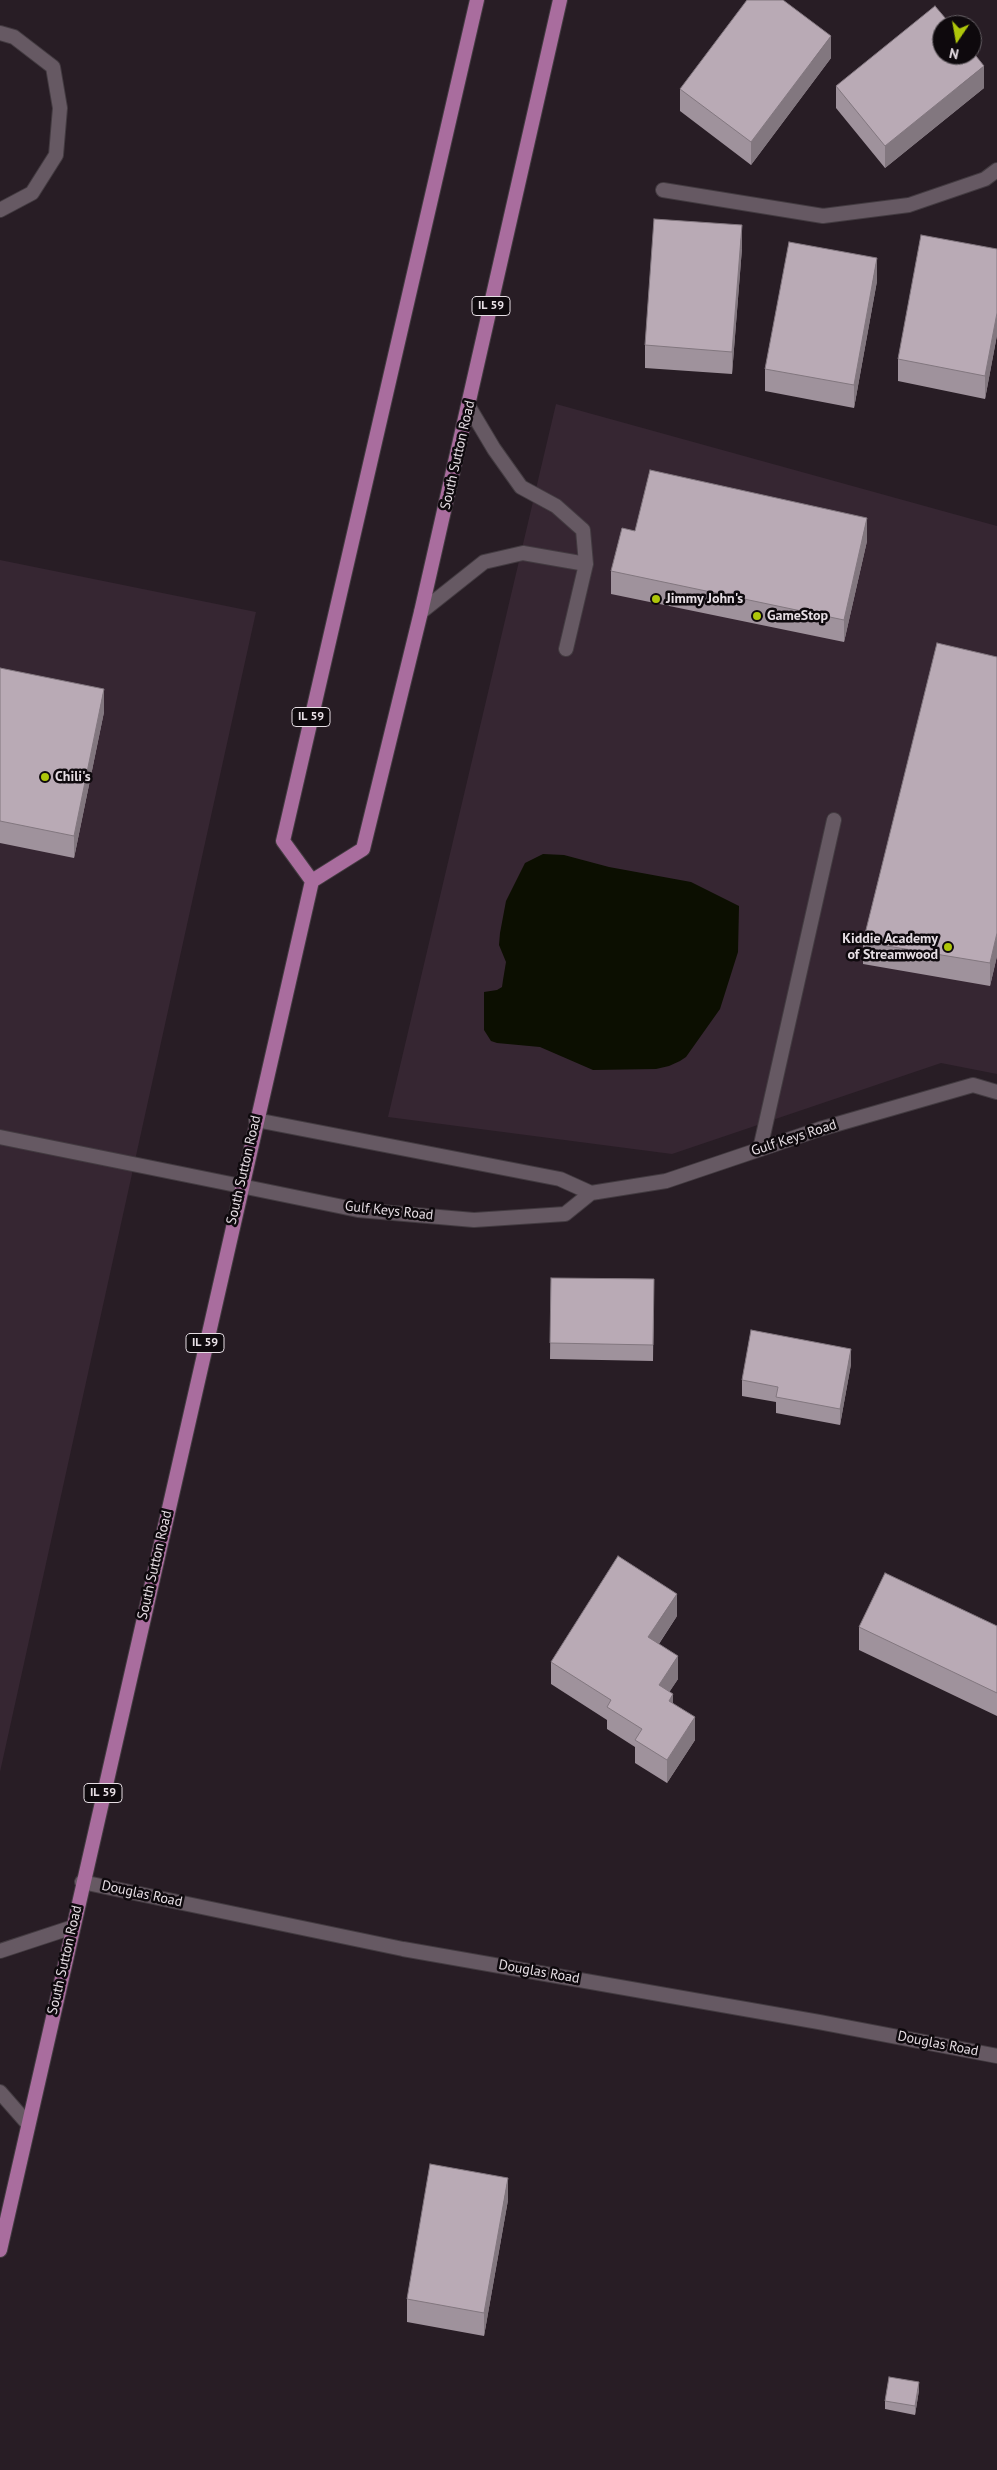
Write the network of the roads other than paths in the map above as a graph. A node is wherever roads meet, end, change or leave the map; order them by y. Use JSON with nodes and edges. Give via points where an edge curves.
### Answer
{"nodes":[{"id":1,"x":477,"y":0,"type":"edge"},
{"id":2,"x":560,"y":0,"type":"edge"},
{"id":3,"x":0,"y":33,"type":"edge"},
{"id":4,"x":997,"y":170,"type":"edge"},
{"id":5,"x":663,"y":190,"type":"dead end"},
{"id":6,"x":0,"y":210,"type":"edge"},
{"id":7,"x":469,"y":407,"type":"junction"},
{"id":8,"x":586,"y":564,"type":"junction"},
{"id":9,"x":421,"y":612,"type":"junction"},
{"id":10,"x":566,"y":649,"type":"dead end"},
{"id":11,"x":834,"y":820,"type":"dead end"},
{"id":12,"x":312,"y":881,"type":"junction"},
{"id":13,"x":997,"y":1092,"type":"edge"},
{"id":14,"x":256,"y":1120,"type":"junction"},
{"id":15,"x":0,"y":1137,"type":"edge"},
{"id":16,"x":760,"y":1149,"type":"junction"},
{"id":17,"x":241,"y":1186,"type":"junction"},
{"id":18,"x":591,"y":1193,"type":"junction"},
{"id":19,"x":82,"y":1882,"type":"junction"},
{"id":20,"x":73,"y":1927,"type":"junction"},
{"id":21,"x":0,"y":1951,"type":"edge"},
{"id":22,"x":997,"y":2056,"type":"edge"},
{"id":23,"x":0,"y":2092,"type":"edge"},
{"id":24,"x":28,"y":2124,"type":"junction"},
{"id":25,"x":0,"y":2250,"type":"edge"}],
"edges":[{"from":1,"to":12,"type":"main road","number":"IL 59","via":[[283,841]]},
{"from":2,"to":7,"type":"main road","name":"South Sutton Road","number":"IL 59"},
{"from":3,"to":6,"type":"street","via":[[14,37],[53,66],[60,108],[56,155],[32,193]]},
{"from":4,"to":5,"type":"street","via":[[984,179],[909,205],[823,216]]},
{"from":7,"to":8,"type":"street","via":[[521,487],[556,506],[583,530]]},
{"from":7,"to":9,"type":"main road","name":"South Sutton Road","number":"IL 59"},
{"from":8,"to":9,"type":"street","via":[[523,553],[484,562]]},
{"from":8,"to":10,"type":"street"},
{"from":9,"to":12,"type":"main road","name":"South Sutton Road","number":"IL 59","via":[[363,849]]},
{"from":11,"to":16,"type":"street"},
{"from":12,"to":14,"type":"main road","name":"South Sutton Road","number":"IL 59"},
{"from":13,"to":16,"type":"street","name":"Gulf Keys Road","via":[[973,1085]]},
{"from":14,"to":17,"type":"main road","name":"South Sutton Road","number":"IL 59"},
{"from":14,"to":18,"type":"street","via":[[560,1178]]},
{"from":15,"to":17,"type":"street","name":"Gulf Keys Road"},
{"from":16,"to":18,"type":"street","name":"Gulf Keys Road","via":[[666,1181]]},
{"from":17,"to":18,"type":"street","name":"Gulf Keys Road","via":[[358,1210],[474,1220],[565,1214]]},
{"from":17,"to":19,"type":"main road","name":"South Sutton Road","number":"IL 59"},
{"from":19,"to":20,"type":"main road","name":"South Sutton Road","number":"IL 59"},
{"from":19,"to":22,"type":"street","name":"Douglas Road","via":[[404,1949]]},
{"from":20,"to":21,"type":"street"},
{"from":20,"to":24,"type":"main road","name":"South Sutton Road","number":"IL 59"},
{"from":23,"to":24,"type":"street"},
{"from":24,"to":25,"type":"main road","name":"South Sutton Road","number":"IL 59"}]}
